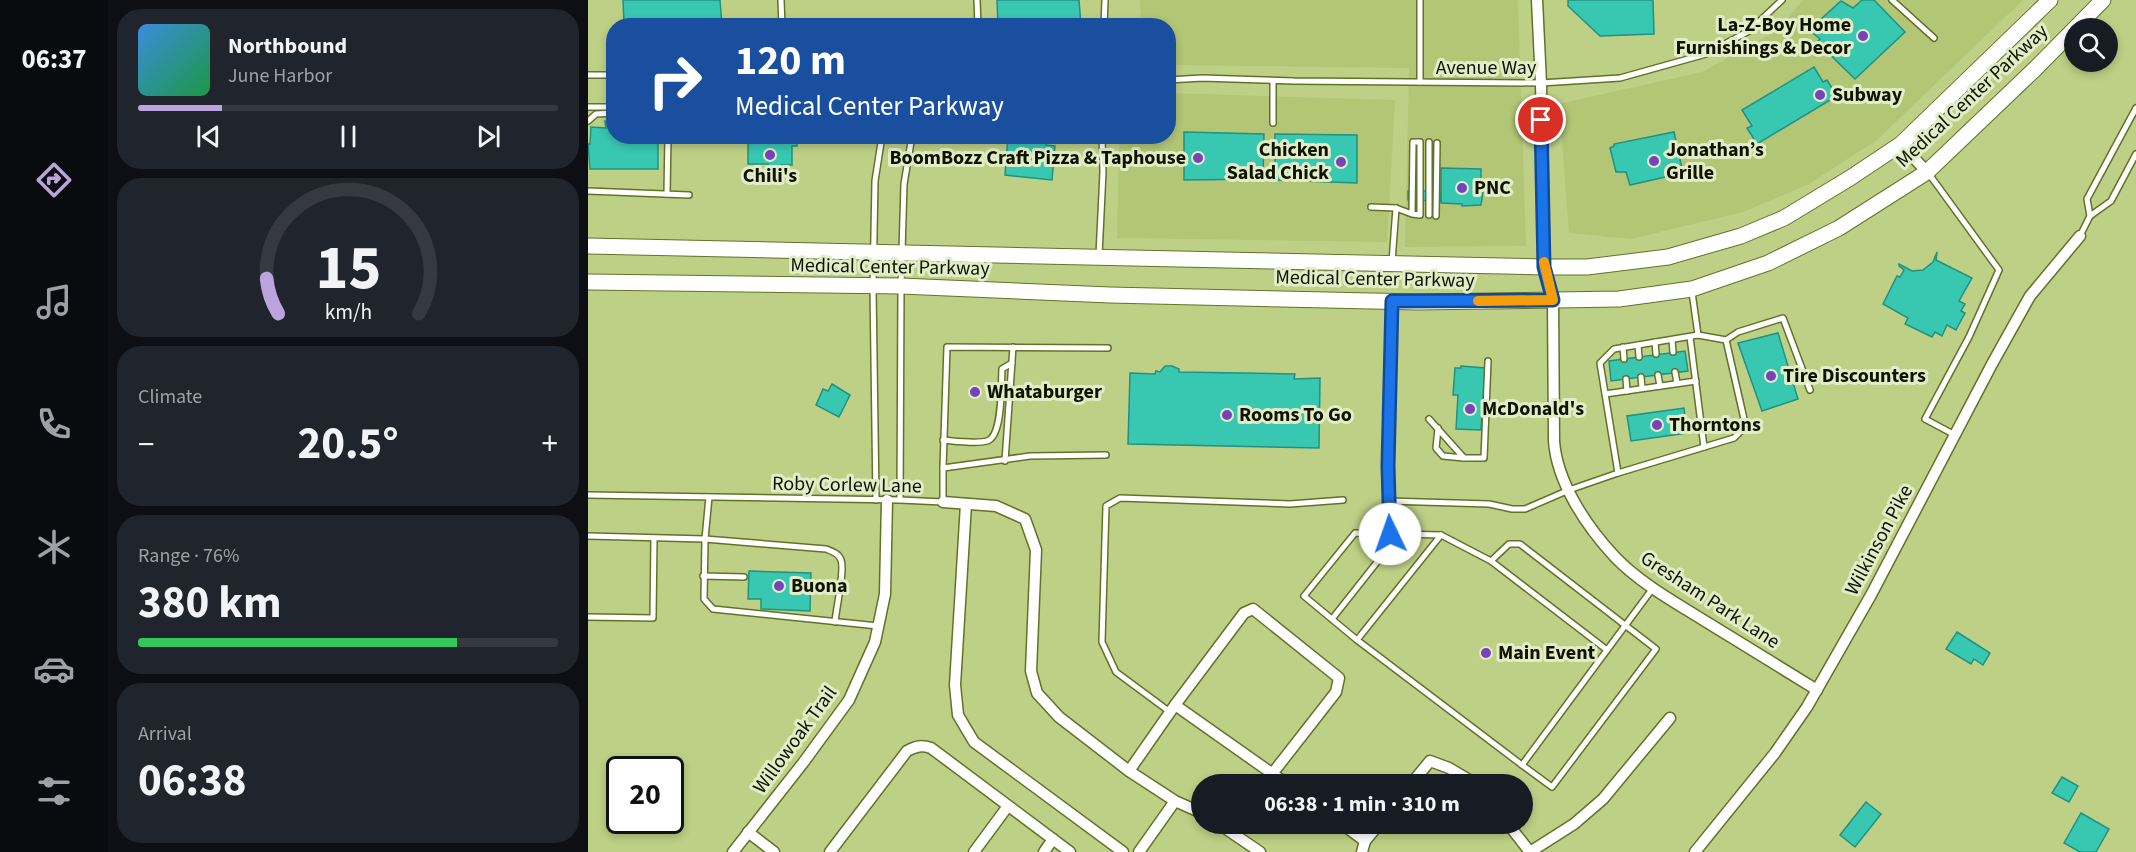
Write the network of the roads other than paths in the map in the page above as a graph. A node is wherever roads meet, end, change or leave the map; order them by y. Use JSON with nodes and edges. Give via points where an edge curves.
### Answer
{"nodes":[{"id":1,"x":781,"y":0,"type":"edge"},
{"id":2,"x":977,"y":0,"type":"edge"},
{"id":3,"x":1105,"y":0,"type":"edge"},
{"id":4,"x":1420,"y":0,"type":"edge"},
{"id":5,"x":1537,"y":0,"type":"edge"},
{"id":6,"x":1782,"y":0,"type":"edge"},
{"id":7,"x":1892,"y":0,"type":"edge"},
{"id":8,"x":2050,"y":0,"type":"edge"},
{"id":9,"x":2103,"y":0,"type":"edge"},
{"id":10,"x":782,"y":18,"type":"edge"},
{"id":11,"x":978,"y":18,"type":"edge"},
{"id":12,"x":1104,"y":18,"type":"edge"},
{"id":13,"x":1934,"y":38,"type":"dead end"},
{"id":14,"x":588,"y":75,"type":"edge"},
{"id":15,"x":606,"y":75,"type":"edge"},
{"id":16,"x":1176,"y":80,"type":"edge"},
{"id":17,"x":1273,"y":81,"type":"junction"},
{"id":18,"x":1420,"y":82,"type":"junction"},
{"id":19,"x":1541,"y":83,"type":"junction"},
{"id":20,"x":588,"y":107,"type":"edge"},
{"id":21,"x":606,"y":107,"type":"edge"},
{"id":22,"x":2136,"y":108,"type":"edge"},
{"id":23,"x":606,"y":113,"type":"edge"},
{"id":24,"x":588,"y":121,"type":"edge"},
{"id":25,"x":1273,"y":123,"type":"dead end"},
{"id":26,"x":1429,"y":142,"type":"dead end"},
{"id":27,"x":1437,"y":143,"type":"dead end"},
{"id":28,"x":668,"y":144,"type":"edge"},
{"id":29,"x":881,"y":144,"type":"edge"},
{"id":30,"x":911,"y":144,"type":"edge"},
{"id":31,"x":1102,"y":144,"type":"edge"},
{"id":32,"x":1902,"y":144,"type":"junction"},
{"id":33,"x":2136,"y":154,"type":"edge"},
{"id":34,"x":1927,"y":172,"type":"junction"},
{"id":35,"x":588,"y":191,"type":"edge"},
{"id":36,"x":667,"y":194,"type":"junction"},
{"id":37,"x":689,"y":195,"type":"dead end"},
{"id":38,"x":1371,"y":207,"type":"dead end"},
{"id":39,"x":1396,"y":208,"type":"junction"},
{"id":40,"x":1412,"y":214,"type":"junction"},
{"id":41,"x":1429,"y":215,"type":"dead end"},
{"id":42,"x":1436,"y":216,"type":"dead end"},
{"id":43,"x":2090,"y":216,"type":"junction"},
{"id":44,"x":2080,"y":236,"type":"joint"},
{"id":45,"x":588,"y":246,"type":"edge"},
{"id":46,"x":874,"y":251,"type":"junction"},
{"id":47,"x":902,"y":252,"type":"junction"},
{"id":48,"x":1099,"y":256,"type":"junction"},
{"id":49,"x":1392,"y":264,"type":"junction"},
{"id":50,"x":1544,"y":267,"type":"junction"},
{"id":51,"x":588,"y":282,"type":"edge"},
{"id":52,"x":901,"y":286,"type":"junction"},
{"id":53,"x":873,"y":287,"type":"junction"},
{"id":54,"x":1692,"y":289,"type":"junction"},
{"id":55,"x":1553,"y":300,"type":"junction"},
{"id":56,"x":1392,"y":301,"type":"junction"},
{"id":57,"x":1698,"y":335,"type":"junction"},
{"id":58,"x":1690,"y":337,"type":"junction"},
{"id":59,"x":1672,"y":340,"type":"junction"},
{"id":60,"x":1726,"y":340,"type":"junction"},
{"id":61,"x":1654,"y":342,"type":"junction"},
{"id":62,"x":1638,"y":345,"type":"junction"},
{"id":63,"x":1013,"y":347,"type":"junction"},
{"id":64,"x":1623,"y":347,"type":"junction"},
{"id":65,"x":1108,"y":348,"type":"dead end"},
{"id":66,"x":1673,"y":352,"type":"dead end"},
{"id":67,"x":1656,"y":354,"type":"dead end"},
{"id":68,"x":1639,"y":357,"type":"dead end"},
{"id":69,"x":1624,"y":359,"type":"dead end"},
{"id":70,"x":1488,"y":361,"type":"dead end"},
{"id":71,"x":1012,"y":363,"type":"junction"},
{"id":72,"x":1675,"y":372,"type":"dead end"},
{"id":73,"x":1658,"y":375,"type":"dead end"},
{"id":74,"x":1641,"y":377,"type":"dead end"},
{"id":75,"x":1626,"y":379,"type":"dead end"},
{"id":76,"x":1696,"y":381,"type":"junction"},
{"id":77,"x":1677,"y":383,"type":"junction"},
{"id":78,"x":1660,"y":386,"type":"junction"},
{"id":79,"x":1642,"y":388,"type":"junction"},
{"id":80,"x":1810,"y":390,"type":"dead end"},
{"id":81,"x":1627,"y":391,"type":"junction"},
{"id":82,"x":1605,"y":394,"type":"junction"},
{"id":83,"x":1429,"y":419,"type":"dead end"},
{"id":84,"x":1438,"y":428,"type":"junction"},
{"id":85,"x":1955,"y":435,"type":"junction"},
{"id":86,"x":943,"y":440,"type":"junction"},
{"id":87,"x":1704,"y":447,"type":"junction"},
{"id":88,"x":1107,"y":455,"type":"dead end"},
{"id":89,"x":1464,"y":458,"type":"junction"},
{"id":90,"x":1005,"y":461,"type":"junction"},
{"id":91,"x":943,"y":468,"type":"junction"},
{"id":92,"x":1618,"y":473,"type":"junction"},
{"id":93,"x":1569,"y":490,"type":"junction"},
{"id":94,"x":588,"y":495,"type":"edge"},
{"id":95,"x":709,"y":497,"type":"junction"},
{"id":96,"x":876,"y":500,"type":"junction"},
{"id":97,"x":887,"y":500,"type":"junction"},
{"id":98,"x":900,"y":500,"type":"junction"},
{"id":99,"x":1343,"y":500,"type":"dead end"},
{"id":100,"x":1388,"y":501,"type":"junction"},
{"id":101,"x":943,"y":502,"type":"junction"},
{"id":102,"x":966,"y":504,"type":"junction"},
{"id":103,"x":1390,"y":534,"type":"junction"},
{"id":104,"x":1441,"y":535,"type":"junction"},
{"id":105,"x":588,"y":536,"type":"edge"},
{"id":106,"x":654,"y":538,"type":"junction"},
{"id":107,"x":705,"y":539,"type":"junction"},
{"id":108,"x":1491,"y":561,"type":"junction"},
{"id":109,"x":703,"y":576,"type":"junction"},
{"id":110,"x":744,"y":577,"type":"dead end"},
{"id":111,"x":1653,"y":588,"type":"junction"},
{"id":112,"x":588,"y":617,"type":"edge"},
{"id":113,"x":1332,"y":619,"type":"junction"},
{"id":114,"x":835,"y":622,"type":"junction"},
{"id":115,"x":1625,"y":625,"type":"junction"},
{"id":116,"x":878,"y":626,"type":"junction"},
{"id":117,"x":1357,"y":640,"type":"junction"},
{"id":118,"x":1607,"y":650,"type":"junction"},
{"id":119,"x":1817,"y":690,"type":"junction"},
{"id":120,"x":1173,"y":708,"type":"junction"},
{"id":121,"x":1670,"y":718,"type":"dead end"},
{"id":122,"x":1522,"y":765,"type":"junction"},
{"id":123,"x":1129,"y":771,"type":"junction"},
{"id":124,"x":1272,"y":774,"type":"joint"},
{"id":125,"x":1419,"y":774,"type":"edge"},
{"id":126,"x":1459,"y":774,"type":"edge"},
{"id":127,"x":1175,"y":801,"type":"junction"},
{"id":128,"x":1008,"y":806,"type":"junction"},
{"id":129,"x":1191,"y":808,"type":"edge"},
{"id":130,"x":748,"y":832,"type":"junction"},
{"id":131,"x":1234,"y":834,"type":"edge"},
{"id":132,"x":1356,"y":834,"type":"edge"},
{"id":133,"x":1370,"y":834,"type":"edge"},
{"id":134,"x":1516,"y":834,"type":"edge"},
{"id":135,"x":1053,"y":839,"type":"junction"},
{"id":136,"x":1365,"y":840,"type":"junction"},
{"id":137,"x":733,"y":852,"type":"edge"},
{"id":138,"x":774,"y":852,"type":"edge"},
{"id":139,"x":830,"y":852,"type":"edge"},
{"id":140,"x":974,"y":852,"type":"edge"},
{"id":141,"x":1044,"y":852,"type":"edge"},
{"id":142,"x":1071,"y":852,"type":"edge"},
{"id":143,"x":1123,"y":852,"type":"edge"},
{"id":144,"x":1139,"y":852,"type":"edge"},
{"id":145,"x":1260,"y":852,"type":"edge"},
{"id":146,"x":1362,"y":852,"type":"edge"},
{"id":147,"x":1530,"y":852,"type":"edge"},
{"id":148,"x":1695,"y":852,"type":"edge"}],
"edges":[{"from":1,"to":10,"type":"lane"},
{"from":2,"to":11,"type":"lane"},
{"from":3,"to":12,"type":"lane"},
{"from":4,"to":18,"type":"lane"},
{"from":5,"to":19,"type":"street","name":"Gresham Park Lane"},
{"from":6,"to":19,"type":"lane","name":"Avenue Way","via":[[1749,31],[1706,54],[1620,78]]},
{"from":7,"to":13,"type":"lane"},
{"from":8,"to":32,"type":"main road","name":"Medical Center Parkway"},
{"from":9,"to":34,"type":"main road","name":"Medical Center Parkway"},
{"from":14,"to":15,"type":"lane"},
{"from":16,"to":17,"type":"lane","name":"Avenue Way"},
{"from":17,"to":18,"type":"lane","name":"Avenue Way"},
{"from":17,"to":25,"type":"lane"},
{"from":18,"to":19,"type":"lane","name":"Avenue Way"},
{"from":19,"to":50,"type":"street","name":"Gresham Park Lane"},
{"from":20,"to":21,"type":"lane"},
{"from":22,"to":43,"type":"lane","via":[[2087,199]]},
{"from":23,"to":24,"type":"lane","via":[[596,114]]},
{"from":26,"to":41,"type":"lane"},
{"from":27,"to":42,"type":"lane"},
{"from":28,"to":36,"type":"lane"},
{"from":29,"to":46,"type":"lane","via":[[875,182]]},
{"from":30,"to":47,"type":"lane","via":[[904,184]]},
{"from":31,"to":48,"type":"lane"},
{"from":32,"to":34,"type":"street"},
{"from":32,"to":50,"type":"main road","name":"Medical Center Parkway","via":[[1784,218],[1741,236],[1668,257],[1587,267]]},
{"from":33,"to":43,"type":"lane","via":[[2111,201]]},
{"from":34,"to":54,"type":"main road","name":"Medical Center Parkway","via":[[1839,228],[1768,263]]},
{"from":34,"to":85,"type":"lane","via":[[1999,270],[1925,419]]},
{"from":35,"to":36,"type":"lane"},
{"from":36,"to":37,"type":"lane"},
{"from":38,"to":39,"type":"lane"},
{"from":39,"to":40,"type":"lane"},
{"from":39,"to":49,"type":"lane"},
{"from":40,"to":40,"type":"lane","via":[[1413,142],[1420,142],[1419,215]]},
{"from":43,"to":44,"type":"lane"},
{"from":44,"to":85,"type":"street","name":"Wilkinson Pike","via":[[2030,296]]},
{"from":45,"to":46,"type":"main road","name":"Medical Center Parkway"},
{"from":46,"to":47,"type":"main road","name":"Medical Center Parkway"},
{"from":46,"to":53,"type":"lane"},
{"from":47,"to":48,"type":"main road","name":"Medical Center Parkway"},
{"from":47,"to":52,"type":"lane"},
{"from":48,"to":49,"type":"main road","name":"Medical Center Parkway"},
{"from":49,"to":50,"type":"main road","name":"Medical Center Parkway"},
{"from":50,"to":55,"type":"street","name":"Gresham Park Lane"},
{"from":51,"to":53,"type":"main road","name":"Medical Center Parkway"},
{"from":52,"to":53,"type":"main road","name":"Medical Center Parkway"},
{"from":52,"to":56,"type":"main road","name":"Medical Center Parkway"},
{"from":52,"to":98,"type":"lane"},
{"from":53,"to":96,"type":"lane"},
{"from":54,"to":55,"type":"main road","name":"Medical Center Parkway","via":[[1618,299]]},
{"from":54,"to":57,"type":"lane"},
{"from":55,"to":56,"type":"main road","name":"Medical Center Parkway"},
{"from":55,"to":93,"type":"street","name":"Gresham Park Lane","via":[[1555,456]]},
{"from":56,"to":100,"type":"lane"},
{"from":57,"to":58,"type":"lane"},
{"from":57,"to":60,"type":"lane"},
{"from":58,"to":59,"type":"lane"},
{"from":58,"to":76,"type":"lane"},
{"from":59,"to":61,"type":"lane"},
{"from":59,"to":66,"type":"lane"},
{"from":60,"to":80,"type":"lane","via":[[1738,332],[1783,318]]},
{"from":60,"to":87,"type":"lane","via":[[1744,419],[1734,438]]},
{"from":61,"to":62,"type":"lane"},
{"from":61,"to":67,"type":"lane"},
{"from":62,"to":64,"type":"lane"},
{"from":62,"to":68,"type":"lane"},
{"from":63,"to":65,"type":"lane"},
{"from":63,"to":71,"type":"lane"},
{"from":63,"to":86,"type":"lane","via":[[946,347]]},
{"from":64,"to":69,"type":"lane"},
{"from":64,"to":82,"type":"lane","via":[[1614,348],[1600,363]]},
{"from":70,"to":89,"type":"lane","via":[[1484,458]]},
{"from":71,"to":86,"type":"lane","via":[[1002,369],[994,437],[987,441]]},
{"from":71,"to":90,"type":"lane"},
{"from":72,"to":77,"type":"lane"},
{"from":73,"to":78,"type":"lane"},
{"from":74,"to":79,"type":"lane"},
{"from":75,"to":81,"type":"lane"},
{"from":76,"to":77,"type":"lane"},
{"from":76,"to":87,"type":"lane"},
{"from":77,"to":78,"type":"lane"},
{"from":78,"to":79,"type":"lane"},
{"from":79,"to":81,"type":"lane"},
{"from":81,"to":82,"type":"lane"},
{"from":82,"to":92,"type":"lane"},
{"from":83,"to":84,"type":"lane"},
{"from":84,"to":89,"type":"lane"},
{"from":84,"to":89,"type":"lane","via":[[1437,448],[1443,456]]},
{"from":85,"to":119,"type":"street","name":"Wilkinson Pike"},
{"from":86,"to":91,"type":"lane"},
{"from":87,"to":92,"type":"lane"},
{"from":88,"to":90,"type":"lane","name":"Roby Corlew Lane","via":[[1030,456]]},
{"from":90,"to":91,"type":"lane","name":"Roby Corlew Lane"},
{"from":91,"to":101,"type":"lane","name":"Roby Corlew Lane"},
{"from":92,"to":93,"type":"lane"},
{"from":93,"to":100,"type":"lane","via":[[1526,509]]},
{"from":93,"to":111,"type":"street","name":"Gresham Park Lane","via":[[1589,524],[1616,557]]},
{"from":94,"to":95,"type":"lane","name":"Roby Corlew Lane"},
{"from":95,"to":96,"type":"lane","name":"Roby Corlew Lane"},
{"from":95,"to":107,"type":"lane"},
{"from":96,"to":97,"type":"lane","name":"Roby Corlew Lane"},
{"from":97,"to":98,"type":"lane","name":"Roby Corlew Lane"},
{"from":97,"to":116,"type":"street","name":"Willowoak Trail","via":[[885,594]]},
{"from":98,"to":101,"type":"lane","name":"Roby Corlew Lane"},
{"from":99,"to":120,"type":"lane","via":[[1290,504],[1120,498],[1106,506],[1102,642],[1116,672]]},
{"from":100,"to":103,"type":"lane"},
{"from":101,"to":102,"type":"street"},
{"from":102,"to":123,"type":"street","via":[[996,506],[1025,519],[1036,550],[1031,671],[1037,693],[1059,717]]},
{"from":102,"to":143,"type":"street","via":[[955,685],[958,715],[974,742]]},
{"from":103,"to":104,"type":"lane"},
{"from":103,"to":113,"type":"lane","via":[[1389,547]]},
{"from":103,"to":113,"type":"lane","via":[[1355,533],[1304,596]]},
{"from":104,"to":108,"type":"lane"},
{"from":104,"to":117,"type":"lane"},
{"from":105,"to":106,"type":"lane"},
{"from":106,"to":107,"type":"lane"},
{"from":106,"to":112,"type":"lane","via":[[653,618]]},
{"from":107,"to":109,"type":"lane"},
{"from":107,"to":114,"type":"lane","via":[[826,549],[837,554],[842,572]]},
{"from":108,"to":115,"type":"lane","via":[[1509,544],[1520,544]]},
{"from":108,"to":118,"type":"lane"},
{"from":109,"to":110,"type":"lane"},
{"from":109,"to":114,"type":"lane","via":[[704,599],[713,609]]},
{"from":111,"to":115,"type":"lane"},
{"from":111,"to":119,"type":"street","name":"Gresham Park Lane"},
{"from":113,"to":117,"type":"lane"},
{"from":114,"to":116,"type":"lane"},
{"from":115,"to":118,"type":"lane"},
{"from":115,"to":122,"type":"lane","via":[[1656,649],[1552,787]]},
{"from":116,"to":130,"type":"street","name":"Willowoak Trail","via":[[849,700]]},
{"from":117,"to":122,"type":"lane"},
{"from":118,"to":122,"type":"lane"},
{"from":119,"to":148,"type":"street","name":"Wilkinson Pike","via":[[1775,753]]},
{"from":120,"to":123,"type":"street"},
{"from":120,"to":124,"type":"street"},
{"from":120,"to":124,"type":"street","via":[[1244,613],[1253,609],[1339,678],[1336,692]]},
{"from":121,"to":147,"type":"street","via":[[1603,799],[1574,824]]},
{"from":123,"to":127,"type":"street"},
{"from":125,"to":126,"type":"street","via":[[1430,761]]},
{"from":127,"to":129,"type":"street"},
{"from":127,"to":144,"type":"street"},
{"from":128,"to":135,"type":"street"},
{"from":128,"to":139,"type":"street","via":[[931,748],[916,746],[902,757]]},
{"from":128,"to":140,"type":"street"},
{"from":130,"to":137,"type":"street","name":"Willowoak Trail"},
{"from":130,"to":138,"type":"street"},
{"from":131,"to":145,"type":"street"},
{"from":132,"to":136,"type":"street"},
{"from":133,"to":136,"type":"street"},
{"from":134,"to":147,"type":"street"},
{"from":135,"to":141,"type":"street"},
{"from":135,"to":142,"type":"street"},
{"from":136,"to":146,"type":"street"}]}
